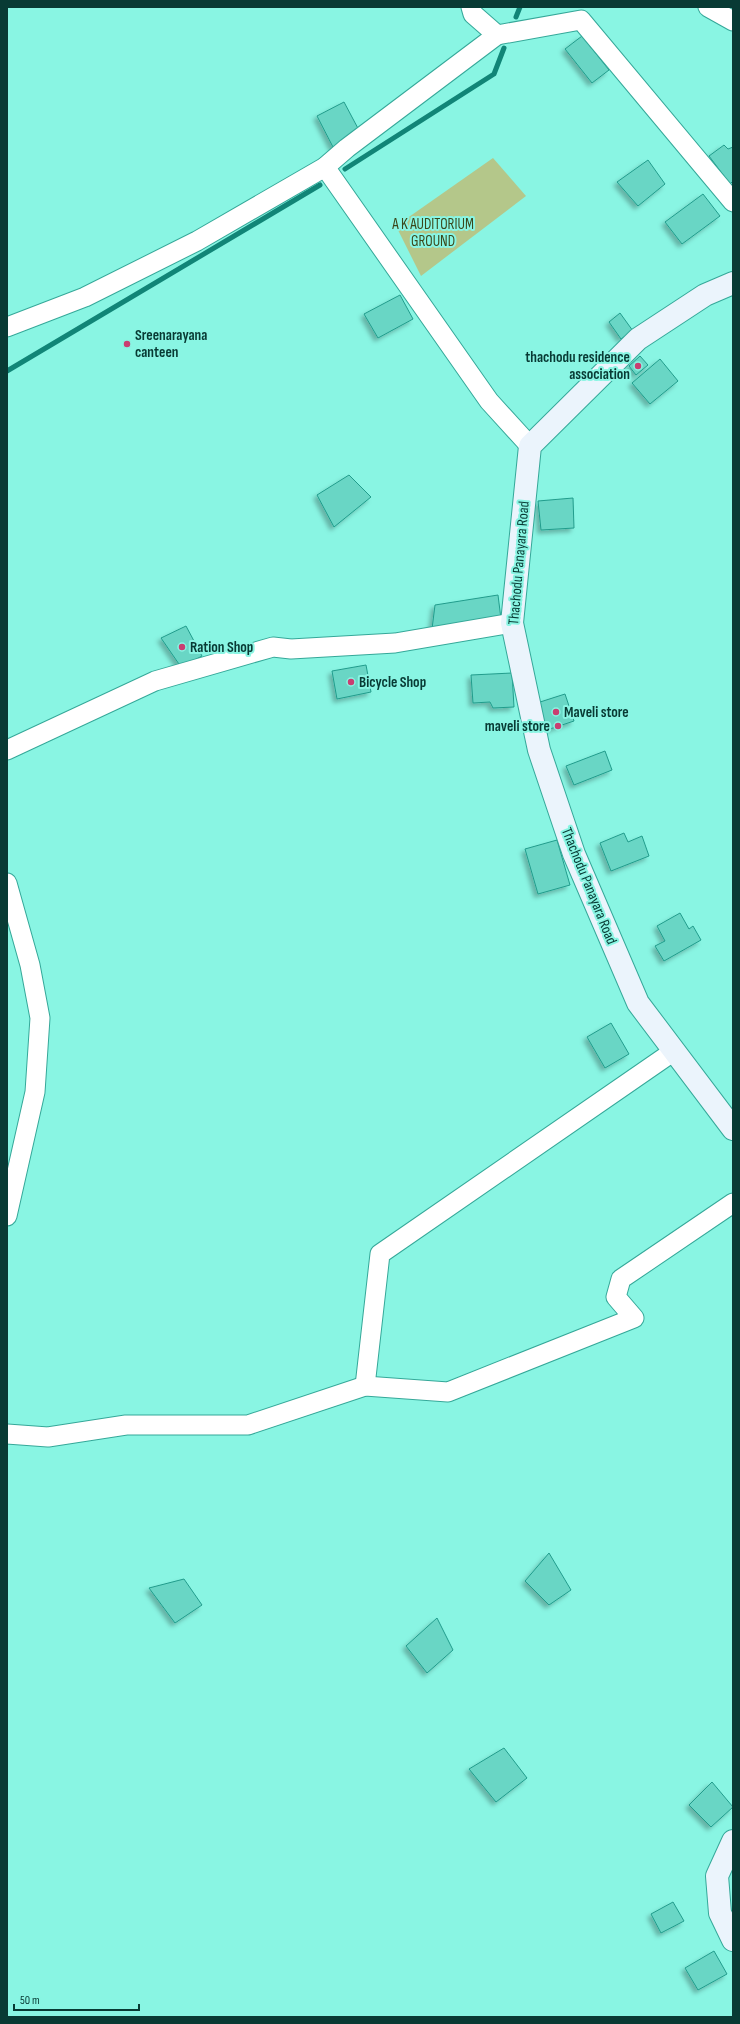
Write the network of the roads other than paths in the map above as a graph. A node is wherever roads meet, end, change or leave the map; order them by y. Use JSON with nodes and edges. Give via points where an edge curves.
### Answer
{"nodes":[{"id":1,"x":471,"y":7,"type":"edge"},
{"id":2,"x":708,"y":7,"type":"edge"},
{"id":3,"x":580,"y":13,"type":"edge"},
{"id":4,"x":733,"y":21,"type":"edge"},
{"id":5,"x":498,"y":35,"type":"junction"},
{"id":6,"x":325,"y":167,"type":"junction"},
{"id":7,"x":733,"y":202,"type":"edge"},
{"id":8,"x":733,"y":283,"type":"edge"},
{"id":9,"x":7,"y":327,"type":"edge"},
{"id":10,"x":530,"y":446,"type":"junction"},
{"id":11,"x":512,"y":623,"type":"junction"},
{"id":12,"x":7,"y":750,"type":"edge"},
{"id":13,"x":7,"y":883,"type":"edge"},
{"id":14,"x":674,"y":1051,"type":"junction"},
{"id":15,"x":733,"y":1129,"type":"edge"},
{"id":16,"x":733,"y":1203,"type":"edge"},
{"id":17,"x":7,"y":1216,"type":"edge"},
{"id":18,"x":364,"y":1386,"type":"junction"},
{"id":19,"x":7,"y":1434,"type":"edge"},
{"id":20,"x":733,"y":1841,"type":"edge"},
{"id":21,"x":733,"y":1940,"type":"edge"}],
"edges":[{"from":1,"to":5,"type":"street","via":[[473,14]]},
{"from":2,"to":4,"type":"street"},
{"from":3,"to":5,"type":"street"},
{"from":3,"to":7,"type":"street"},
{"from":5,"to":6,"type":"street"},
{"from":6,"to":9,"type":"street","via":[[197,241],[85,297]]},
{"from":6,"to":10,"type":"street","via":[[488,401]]},
{"from":8,"to":10,"type":"main road","via":[[705,295],[638,339]]},
{"from":10,"to":11,"type":"main road","name":"Thachodu Panayara Road"},
{"from":11,"to":12,"type":"street","via":[[395,643],[291,649],[273,647],[155,681]]},
{"from":11,"to":14,"type":"main road","name":"Thachodu Panayara Road","via":[[539,750],[574,854],[638,1003]]},
{"from":13,"to":17,"type":"street","via":[[30,965],[40,1018],[35,1092]]},
{"from":14,"to":15,"type":"main road","name":"Thachodu Panayara Road"},
{"from":14,"to":18,"type":"street","via":[[380,1254]]},
{"from":16,"to":18,"type":"street","via":[[621,1279],[616,1297],[634,1318],[448,1392]]},
{"from":18,"to":19,"type":"street","via":[[248,1425],[126,1425],[48,1437]]},
{"from":20,"to":21,"type":"main road","via":[[722,1863],[717,1882],[720,1913]]}]}
